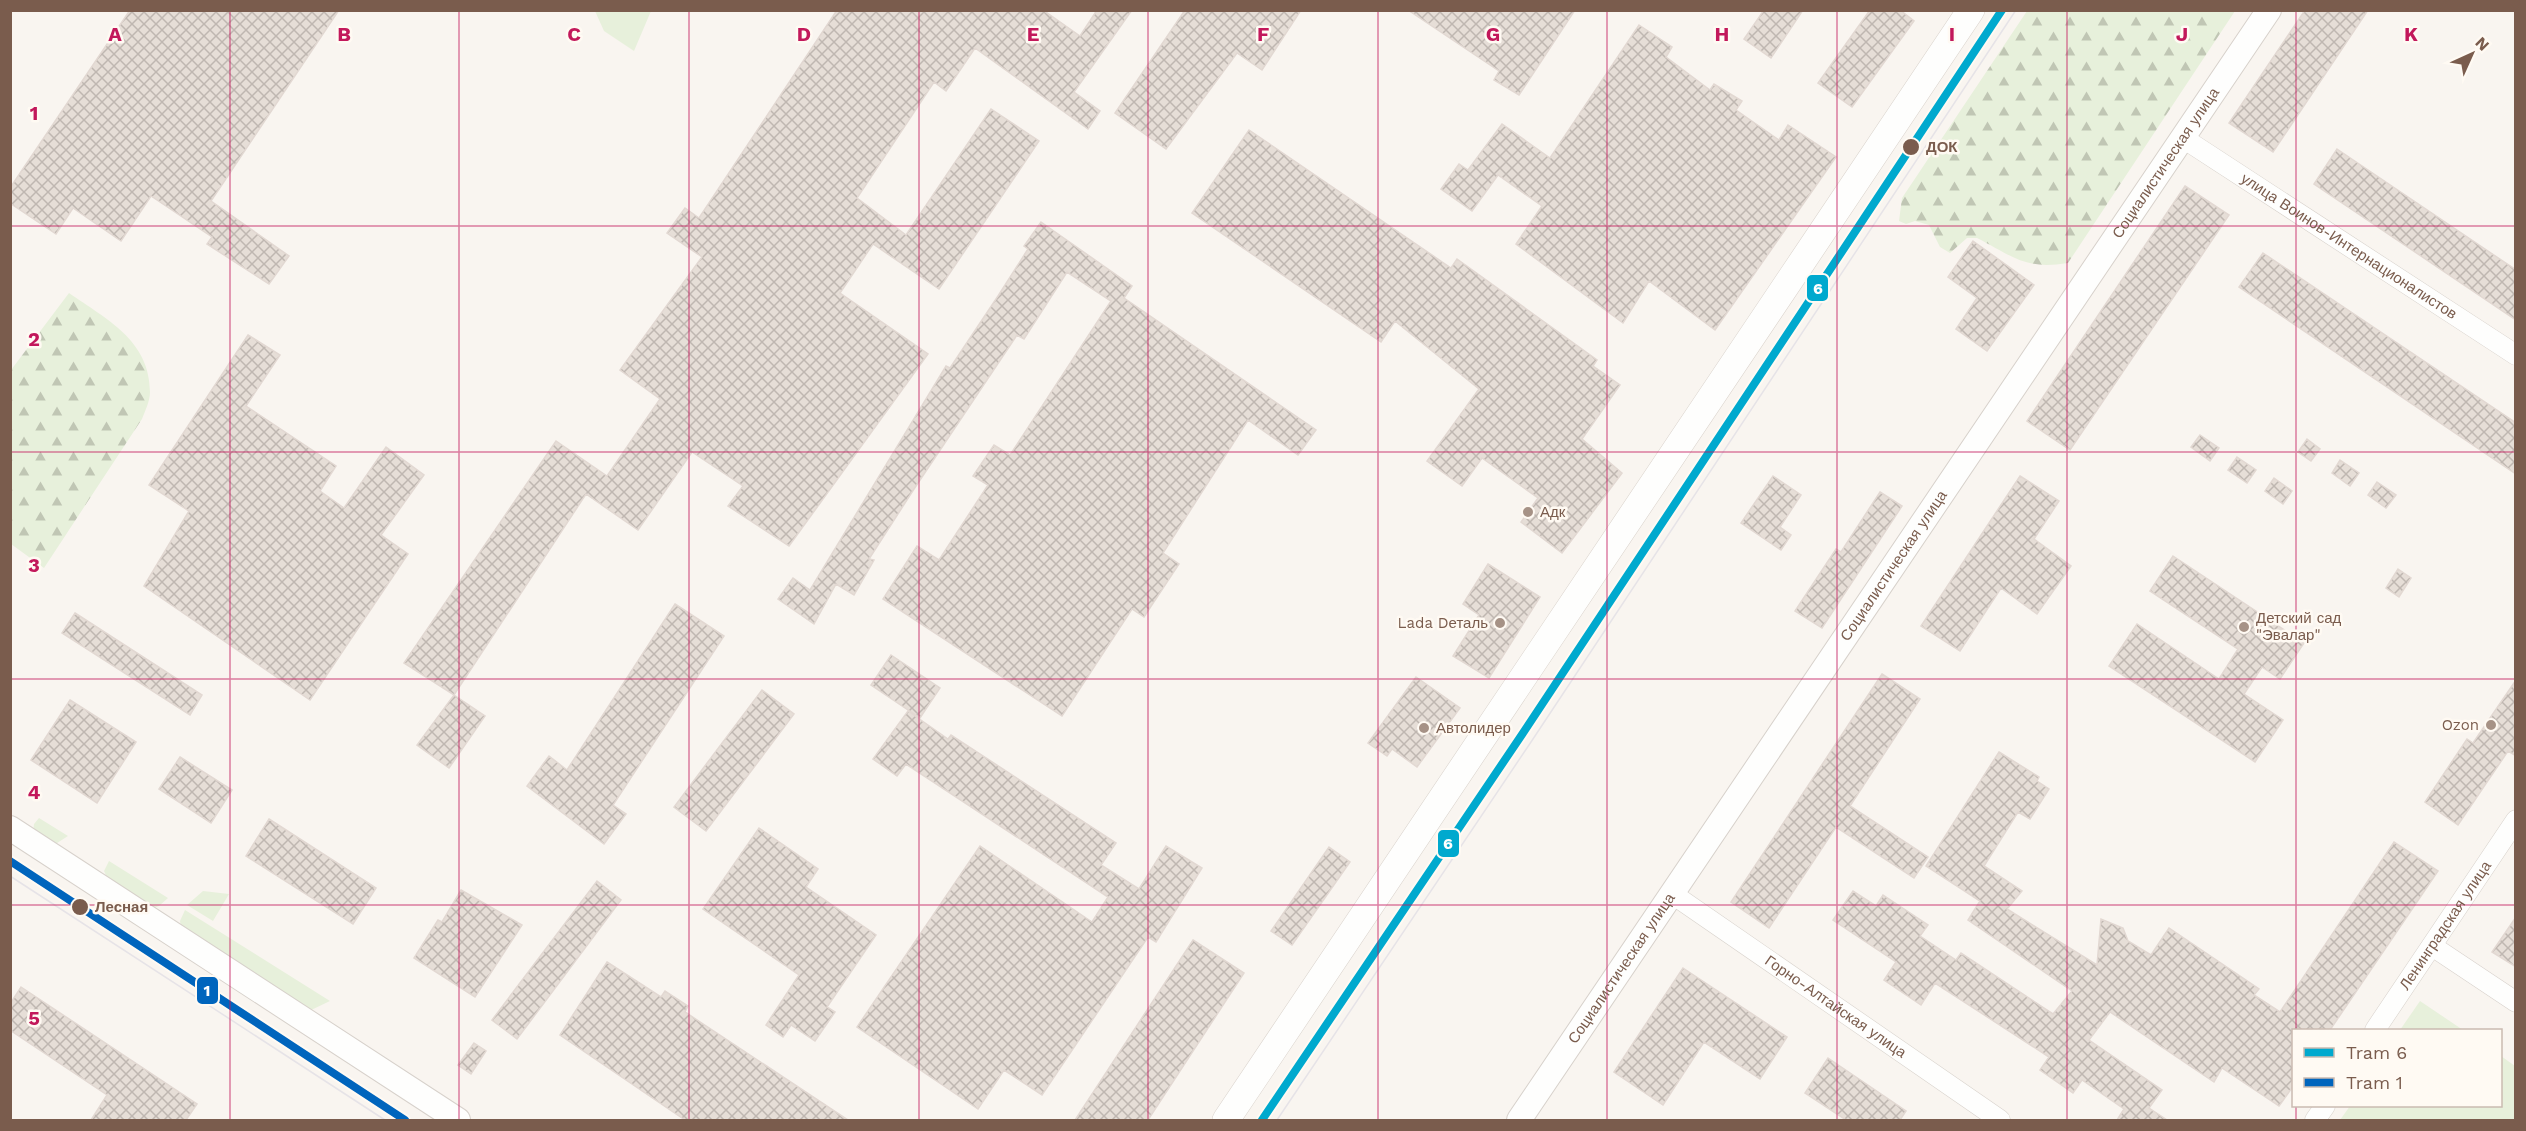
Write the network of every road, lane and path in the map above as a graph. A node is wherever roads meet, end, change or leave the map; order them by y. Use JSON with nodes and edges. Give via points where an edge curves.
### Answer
{"nodes":[{"id":1,"x":1971,"y":10,"type":"edge"},
{"id":2,"x":2269,"y":10,"type":"edge"},
{"id":3,"x":2183,"y":138,"type":"junction"},
{"id":4,"x":2516,"y":355,"type":"edge"},
{"id":5,"x":2516,"y":820,"type":"edge"},
{"id":6,"x":10,"y":828,"type":"edge"},
{"id":7,"x":1671,"y":893,"type":"junction"},
{"id":8,"x":2432,"y":946,"type":"junction"},
{"id":9,"x":2516,"y":1002,"type":"edge"},
{"id":10,"x":2376,"y":1029,"type":"edge"},
{"id":11,"x":2324,"y":1107,"type":"edge"},
{"id":12,"x":458,"y":1120,"type":"edge"},
{"id":13,"x":1226,"y":1120,"type":"edge"},
{"id":14,"x":1519,"y":1120,"type":"edge"},
{"id":15,"x":2000,"y":1120,"type":"edge"},
{"id":16,"x":2315,"y":1120,"type":"edge"}],
"edges":[{"from":1,"to":13,"type":"main road"},
{"from":2,"to":3,"type":"street","name":"Социалистическая улица"},
{"from":3,"to":4,"type":"street","name":"улица Воинов-Интернационалистов"},
{"from":3,"to":7,"type":"street","name":"Социалистическая улица"},
{"from":5,"to":8,"type":"street","name":"Ленинградская улица"},
{"from":6,"to":12,"type":"street"},
{"from":7,"to":14,"type":"street","name":"Социалистическая улица"},
{"from":7,"to":15,"type":"street","name":"Горно-Алтайская улица"},
{"from":8,"to":9,"type":"street"},
{"from":8,"to":10,"type":"street","name":"Ленинградская улица"},
{"from":11,"to":16,"type":"street"}]}
